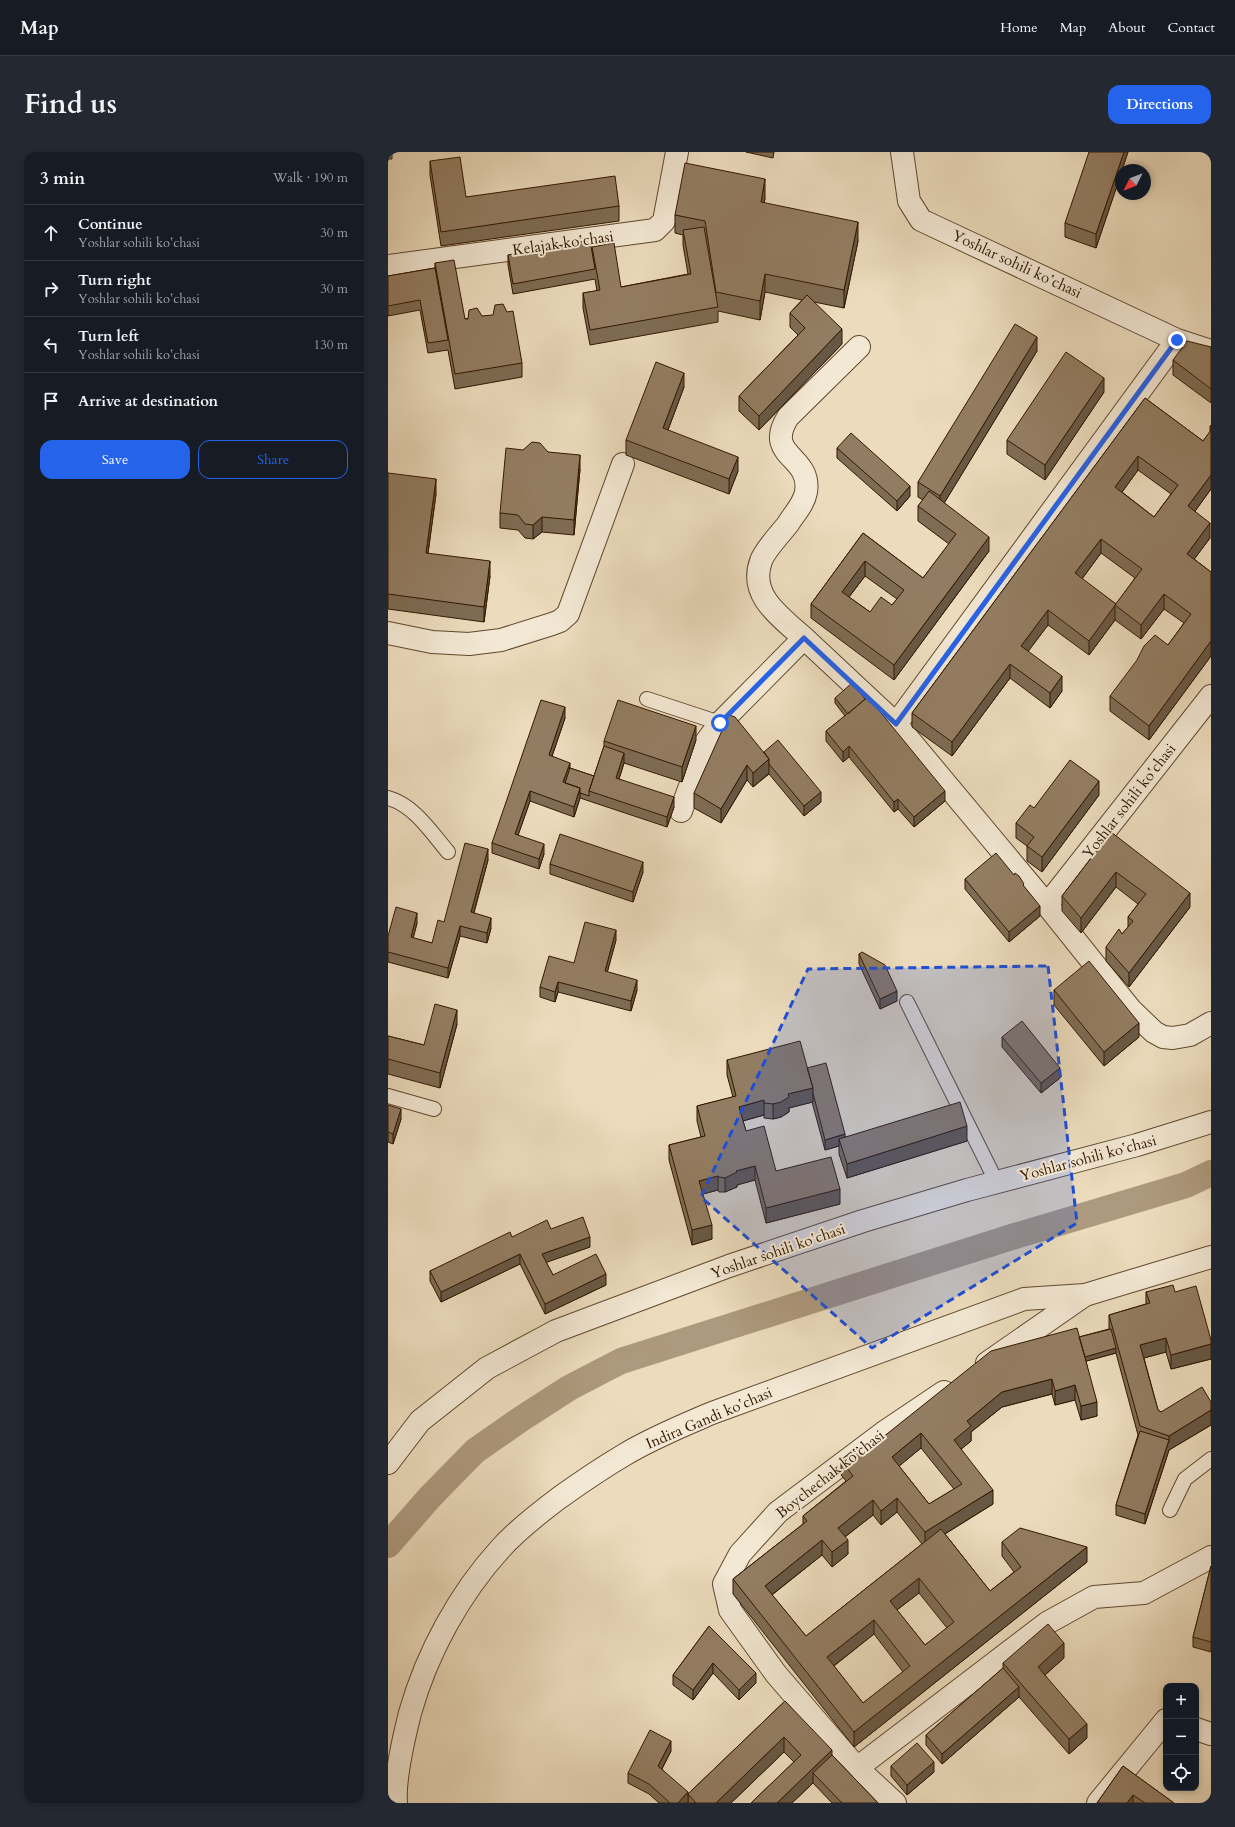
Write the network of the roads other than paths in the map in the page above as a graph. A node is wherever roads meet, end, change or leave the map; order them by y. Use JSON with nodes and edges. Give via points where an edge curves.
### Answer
{"nodes":[{"id":1,"x":677,"y":152,"type":"edge"},
{"id":2,"x":902,"y":152,"type":"edge"},
{"id":3,"x":388,"y":266,"type":"edge"},
{"id":4,"x":1177,"y":340,"type":"junction"},
{"id":5,"x":859,"y":347,"type":"dead end"},
{"id":6,"x":1211,"y":351,"type":"edge"},
{"id":7,"x":623,"y":464,"type":"dead end"},
{"id":8,"x":388,"y":633,"type":"edge"},
{"id":9,"x":804,"y":638,"type":"junction"},
{"id":10,"x":1211,"y":696,"type":"edge"},
{"id":11,"x":647,"y":699,"type":"dead end"},
{"id":12,"x":720,"y":723,"type":"junction"},
{"id":13,"x":896,"y":724,"type":"junction"},
{"id":14,"x":388,"y":798,"type":"edge"},
{"id":15,"x":682,"y":811,"type":"dead end"},
{"id":16,"x":448,"y":852,"type":"dead end"},
{"id":17,"x":1047,"y":905,"type":"junction"},
{"id":18,"x":907,"y":1002,"type":"dead end"},
{"id":19,"x":1211,"y":1023,"type":"edge"},
{"id":20,"x":388,"y":1096,"type":"edge"},
{"id":21,"x":434,"y":1109,"type":"dead end"},
{"id":22,"x":1211,"y":1122,"type":"edge"},
{"id":23,"x":997,"y":1183,"type":"junction"},
{"id":24,"x":1211,"y":1257,"type":"edge"},
{"id":25,"x":1085,"y":1295,"type":"junction"},
{"id":26,"x":1211,"y":1459,"type":"edge"},
{"id":27,"x":388,"y":1463,"type":"edge"},
{"id":28,"x":1170,"y":1510,"type":"dead end"},
{"id":29,"x":1211,"y":1557,"type":"edge"},
{"id":30,"x":1163,"y":1724,"type":"edge"},
{"id":31,"x":1199,"y":1730,"type":"edge"},
{"id":32,"x":1211,"y":1734,"type":"edge"},
{"id":33,"x":857,"y":1768,"type":"junction"},
{"id":34,"x":396,"y":1803,"type":"edge"},
{"id":35,"x":895,"y":1803,"type":"edge"},
{"id":36,"x":1098,"y":1803,"type":"edge"}],
"edges":[{"from":1,"to":3,"type":"street","name":"Kelajak koʻchasi","via":[[664,221],[655,230]]},
{"from":2,"to":4,"type":"street","name":"Yoshlar sohili koʻchasi","via":[[909,201],[921,220]]},
{"from":4,"to":6,"type":"street","name":"Yoshlar sohili koʻchasi"},
{"from":4,"to":13,"type":"street"},
{"from":5,"to":9,"type":"street","via":[[788,417],[780,429],[780,443],[800,465],[806,478],[806,492],[799,508],[761,560],[758,577],[761,592],[768,605]]},
{"from":7,"to":8,"type":"street","via":[[568,614],[560,621],[500,640],[469,644],[432,642]]},
{"from":9,"to":12,"type":"street"},
{"from":9,"to":13,"type":"street"},
{"from":10,"to":17,"type":"street","name":"Yoshlar sohili koʻchasi"},
{"from":11,"to":12,"type":"lane"},
{"from":12,"to":15,"type":"street","via":[[706,742]]},
{"from":13,"to":17,"type":"street"},
{"from":14,"to":16,"type":"lane","via":[[417,815]]},
{"from":17,"to":19,"type":"street","via":[[1131,1010],[1154,1032],[1163,1037],[1173,1038],[1190,1035]]},
{"from":18,"to":23,"type":"lane"},
{"from":20,"to":21,"type":"lane"},
{"from":22,"to":23,"type":"street","name":"Yoshlar sohili koʻchasi","via":[[1138,1145]]},
{"from":23,"to":27,"type":"street","name":"Yoshlar sohili koʻchasi","via":[[863,1221],[744,1261],[556,1331],[487,1368],[432,1411],[420,1421]]},
{"from":24,"to":25,"type":"street","name":"Indira Gandi koʻchasi"},
{"from":25,"to":33,"type":"street","name":"Boychechak koʻchasi","via":[[883,1433],[778,1512],[740,1554],[724,1584],[730,1610],[776,1674]]},
{"from":25,"to":34,"type":"street","name":"Indira Gandi koʻchasi","via":[[1024,1299],[712,1413],[625,1454],[539,1513],[501,1547],[468,1590],[441,1635],[419,1683],[408,1722]]},
{"from":26,"to":28,"type":"lane","via":[[1185,1478]]},
{"from":29,"to":33,"type":"street","via":[[1144,1593],[1094,1597],[1047,1623]]},
{"from":30,"to":36,"type":"street"},
{"from":31,"to":32,"type":"street"},
{"from":33,"to":35,"type":"street","name":"Boychechak koʻchasi"}]}
